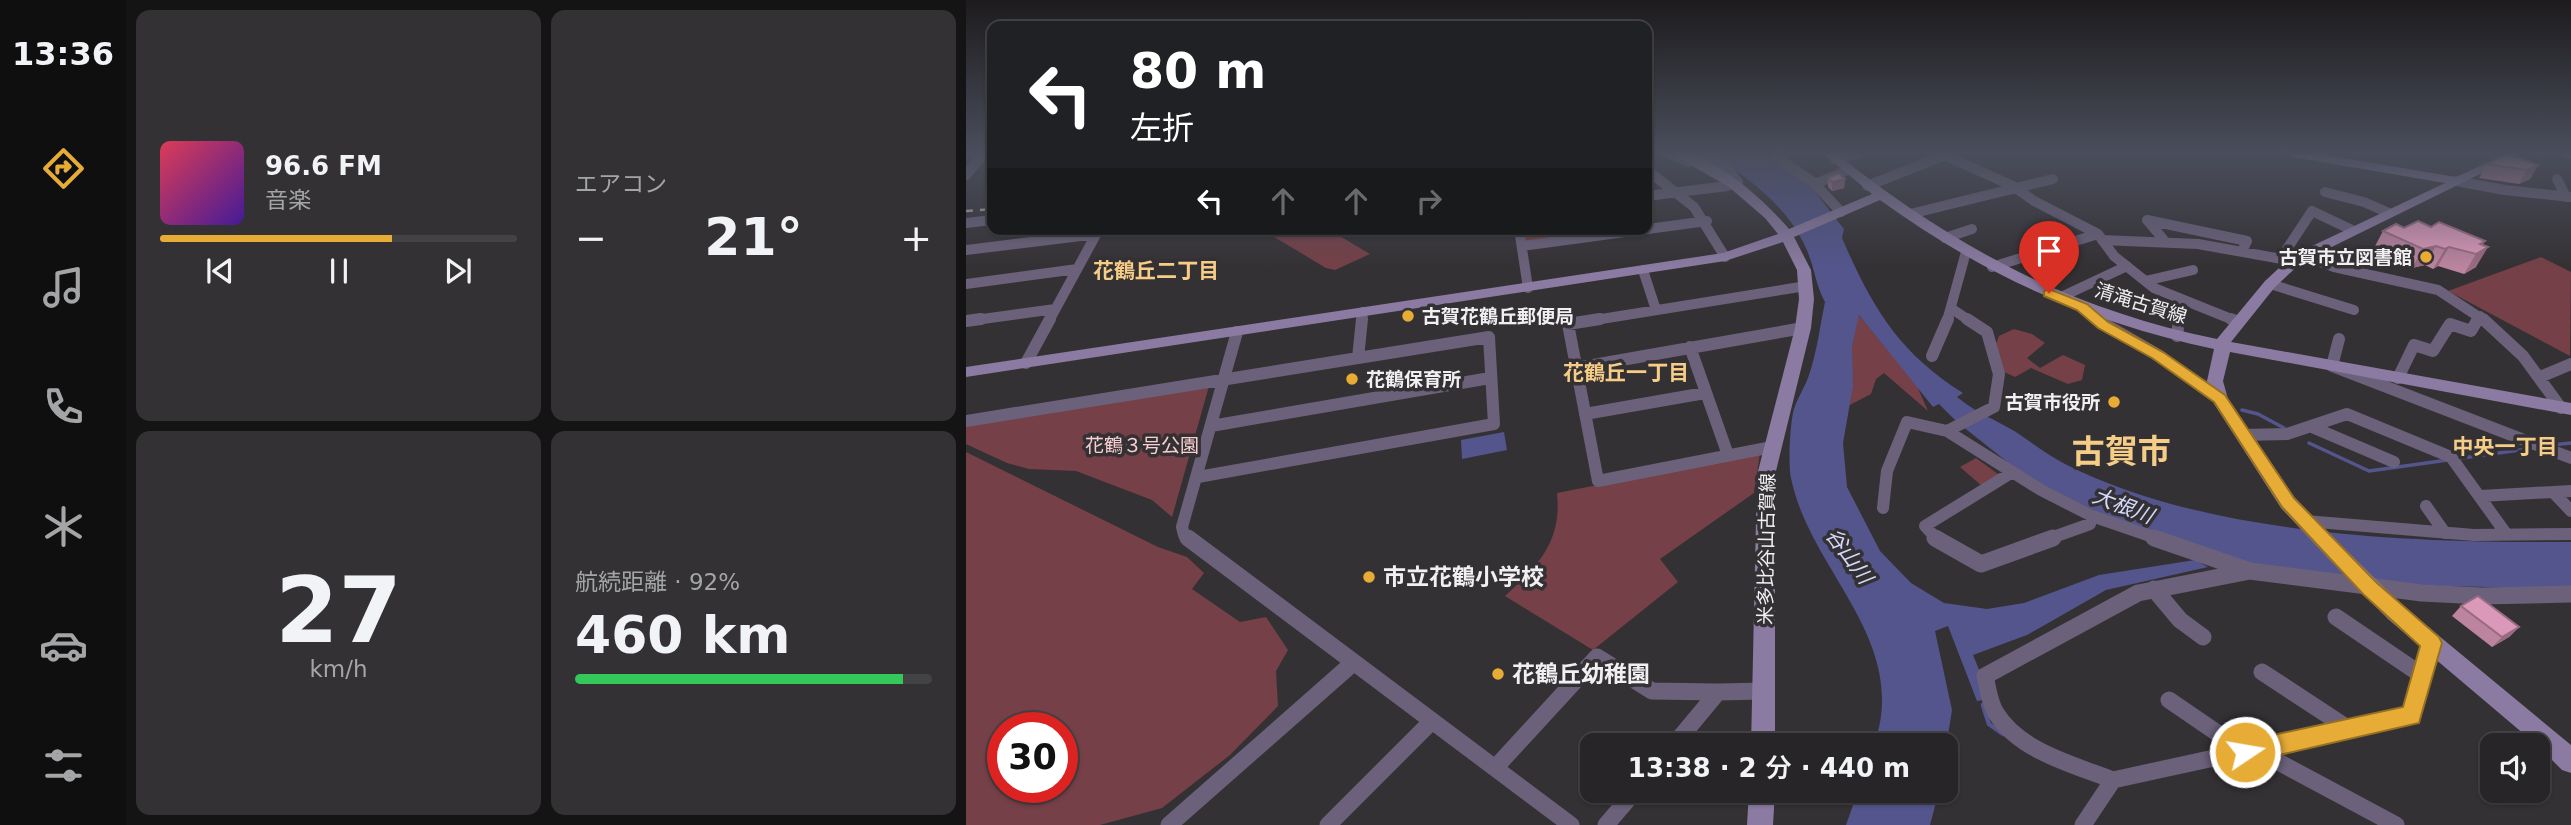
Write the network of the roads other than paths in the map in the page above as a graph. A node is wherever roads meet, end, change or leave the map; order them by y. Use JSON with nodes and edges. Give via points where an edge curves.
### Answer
{"nodes":[{"id":1,"x":1680,"y":192,"type":"junction"},
{"id":2,"x":1684,"y":192,"type":"edge"},
{"id":3,"x":1738,"y":192,"type":"edge"},
{"id":4,"x":1822,"y":192,"type":"edge"},
{"id":5,"x":1875,"y":192,"type":"edge"},
{"id":6,"x":2002,"y":192,"type":"edge"},
{"id":7,"x":2022,"y":192,"type":"edge"},
{"id":8,"x":2325,"y":192,"type":"dead end"},
{"id":9,"x":2434,"y":192,"type":"edge"},
{"id":10,"x":2530,"y":192,"type":"edge"},
{"id":11,"x":1652,"y":195,"type":"edge"},
{"id":12,"x":1880,"y":195,"type":"junction"},
{"id":13,"x":2569,"y":197,"type":"edge"},
{"id":14,"x":1841,"y":212,"type":"junction"},
{"id":15,"x":2137,"y":212,"type":"dead end"},
{"id":16,"x":2389,"y":213,"type":"junction"},
{"id":17,"x":1910,"y":214,"type":"junction"},
{"id":18,"x":987,"y":221,"type":"edge"},
{"id":19,"x":1707,"y":221,"type":"junction"},
{"id":20,"x":966,"y":223,"type":"edge"},
{"id":21,"x":2149,"y":223,"type":"junction"},
{"id":22,"x":1652,"y":227,"type":"edge"},
{"id":23,"x":1972,"y":229,"type":"dead end"},
{"id":24,"x":2352,"y":230,"type":"junction"},
{"id":25,"x":1789,"y":234,"type":"junction"},
{"id":26,"x":1076,"y":235,"type":"edge"},
{"id":27,"x":1096,"y":235,"type":"edge"},
{"id":28,"x":1520,"y":235,"type":"edge"},
{"id":29,"x":1587,"y":235,"type":"edge"},
{"id":30,"x":2100,"y":237,"type":"junction"},
{"id":31,"x":1945,"y":238,"type":"junction"},
{"id":32,"x":2163,"y":239,"type":"junction"},
{"id":33,"x":1522,"y":247,"type":"junction"},
{"id":34,"x":2243,"y":249,"type":"junction"},
{"id":35,"x":966,"y":250,"type":"edge"},
{"id":36,"x":1966,"y":252,"type":"junction"},
{"id":37,"x":1725,"y":257,"type":"junction"},
{"id":38,"x":2292,"y":258,"type":"junction"},
{"id":39,"x":2127,"y":266,"type":"junction"},
{"id":40,"x":1993,"y":267,"type":"junction"},
{"id":41,"x":1077,"y":269,"type":"junction"},
{"id":42,"x":1643,"y":270,"type":"junction"},
{"id":43,"x":2193,"y":270,"type":"dead end"},
{"id":44,"x":2145,"y":281,"type":"junction"},
{"id":45,"x":966,"y":284,"type":"edge"},
{"id":46,"x":2270,"y":284,"type":"junction"},
{"id":47,"x":1806,"y":286,"type":"junction"},
{"id":48,"x":1528,"y":288,"type":"junction"},
{"id":49,"x":2059,"y":298,"type":"junction"},
{"id":50,"x":2181,"y":299,"type":"junction"},
{"id":51,"x":2082,"y":307,"type":"junction"},
{"id":52,"x":1055,"y":309,"type":"junction"},
{"id":53,"x":1952,"y":309,"type":"junction"},
{"id":54,"x":1656,"y":310,"type":"junction"},
{"id":55,"x":2354,"y":310,"type":"dead end"},
{"id":56,"x":1363,"y":312,"type":"junction"},
{"id":57,"x":2480,"y":316,"type":"junction"},
{"id":58,"x":966,"y":321,"type":"edge"},
{"id":59,"x":2239,"y":321,"type":"junction"},
{"id":60,"x":1803,"y":328,"type":"junction"},
{"id":61,"x":1237,"y":332,"type":"junction"},
{"id":62,"x":2177,"y":337,"type":"junction"},
{"id":63,"x":2339,"y":339,"type":"dead end"},
{"id":64,"x":2222,"y":345,"type":"junction"},
{"id":65,"x":1690,"y":347,"type":"junction"},
{"id":66,"x":1932,"y":356,"type":"dead end"},
{"id":67,"x":1358,"y":358,"type":"junction"},
{"id":68,"x":1026,"y":363,"type":"junction"},
{"id":69,"x":2332,"y":366,"type":"junction"},
{"id":70,"x":2569,"y":367,"type":"edge"},
{"id":71,"x":1576,"y":368,"type":"junction"},
{"id":72,"x":966,"y":372,"type":"edge"},
{"id":73,"x":2540,"y":377,"type":"junction"},
{"id":74,"x":1490,"y":378,"type":"junction"},
{"id":75,"x":2398,"y":378,"type":"junction"},
{"id":76,"x":1224,"y":380,"type":"junction"},
{"id":77,"x":1705,"y":393,"type":"junction"},
{"id":78,"x":2220,"y":399,"type":"junction"},
{"id":79,"x":2566,"y":408,"type":"edge"},
{"id":80,"x":2363,"y":409,"type":"dead end"},
{"id":81,"x":1585,"y":414,"type":"junction"},
{"id":82,"x":2347,"y":414,"type":"junction"},
{"id":83,"x":966,"y":421,"type":"edge"},
{"id":84,"x":1210,"y":426,"type":"junction"},
{"id":85,"x":2312,"y":427,"type":"junction"},
{"id":86,"x":1947,"y":432,"type":"junction"},
{"id":87,"x":2243,"y":435,"type":"junction"},
{"id":88,"x":1772,"y":447,"type":"junction"},
{"id":89,"x":1728,"y":455,"type":"junction"},
{"id":90,"x":2571,"y":458,"type":"edge"},
{"id":91,"x":2394,"y":462,"type":"dead end"},
{"id":92,"x":2011,"y":472,"type":"junction"},
{"id":93,"x":1198,"y":477,"type":"junction"},
{"id":94,"x":2571,"y":491,"type":"edge"},
{"id":95,"x":2553,"y":492,"type":"junction"},
{"id":96,"x":2481,"y":496,"type":"junction"},
{"id":97,"x":2426,"y":506,"type":"dead end"},
{"id":98,"x":1883,"y":508,"type":"dead end"},
{"id":99,"x":2571,"y":511,"type":"edge"},
{"id":100,"x":2092,"y":516,"type":"junction"},
{"id":101,"x":2305,"y":521,"type":"junction"},
{"id":102,"x":2445,"y":533,"type":"junction"},
{"id":103,"x":2571,"y":534,"type":"edge"},
{"id":104,"x":2507,"y":536,"type":"junction"},
{"id":105,"x":2250,"y":571,"type":"junction"},
{"id":106,"x":2368,"y":586,"type":"junction"},
{"id":107,"x":2154,"y":589,"type":"junction"},
{"id":108,"x":2571,"y":594,"type":"edge"},
{"id":109,"x":2336,"y":617,"type":"dead end"},
{"id":110,"x":2203,"y":637,"type":"dead end"},
{"id":111,"x":2431,"y":643,"type":"junction"},
{"id":112,"x":1353,"y":663,"type":"junction"},
{"id":113,"x":2262,"y":672,"type":"dead end"},
{"id":114,"x":2423,"y":676,"type":"junction"},
{"id":115,"x":1764,"y":691,"type":"junction"},
{"id":116,"x":1718,"y":692,"type":"junction"},
{"id":117,"x":2169,"y":700,"type":"dead end"},
{"id":118,"x":1432,"y":721,"type":"junction"},
{"id":119,"x":2349,"y":729,"type":"junction"},
{"id":120,"x":1684,"y":733,"type":"edge"},
{"id":121,"x":1763,"y":733,"type":"edge"},
{"id":122,"x":2251,"y":751,"type":"junction"},
{"id":123,"x":2571,"y":761,"type":"edge"},
{"id":124,"x":1495,"y":768,"type":"junction"},
{"id":125,"x":2113,"y":780,"type":"junction"},
{"id":126,"x":1625,"y":803,"type":"edge"},
{"id":127,"x":1761,"y":803,"type":"edge"},
{"id":128,"x":1169,"y":825,"type":"edge"},
{"id":129,"x":1328,"y":825,"type":"edge"},
{"id":130,"x":1571,"y":825,"type":"edge"},
{"id":131,"x":1606,"y":825,"type":"edge"},
{"id":132,"x":1760,"y":825,"type":"edge"},
{"id":133,"x":2083,"y":825,"type":"edge"},
{"id":134,"x":2396,"y":825,"type":"edge"}],
"edges":[{"from":1,"to":2,"type":"street"},
{"from":1,"to":11,"type":"street"},
{"from":1,"to":19,"type":"street"},
{"from":3,"to":25,"type":"street"},
{"from":4,"to":14,"type":"street"},
{"from":5,"to":12,"type":"street","name":"清滝古賀線"},
{"from":6,"to":17,"type":"street"},
{"from":7,"to":30,"type":"street"},
{"from":8,"to":16,"type":"street"},
{"from":9,"to":16,"type":"street"},
{"from":10,"to":13,"type":"street"},
{"from":12,"to":14,"type":"street"},
{"from":12,"to":17,"type":"street","name":"清滝古賀線"},
{"from":14,"to":25,"type":"street"},
{"from":15,"to":21,"type":"street"},
{"from":16,"to":24,"type":"street"},
{"from":17,"to":31,"type":"street","name":"清滝古賀線"},
{"from":18,"to":20,"type":"street"},
{"from":19,"to":22,"type":"street"},
{"from":19,"to":37,"type":"street"},
{"from":21,"to":32,"type":"street"},
{"from":21,"to":34,"type":"street","via":[[2247,241]]},
{"from":23,"to":31,"type":"street"},
{"from":24,"to":38,"type":"street"},
{"from":24,"to":38,"type":"street","via":[[2312,211]]},
{"from":25,"to":37,"type":"street"},
{"from":25,"to":47,"type":"street","name":"米多比谷山古賀線"},
{"from":26,"to":35,"type":"street"},
{"from":27,"to":41,"type":"street"},
{"from":28,"to":33,"type":"street"},
{"from":29,"to":33,"type":"street"},
{"from":30,"to":32,"type":"street"},
{"from":30,"to":39,"type":"street"},
{"from":30,"to":40,"type":"street"},
{"from":31,"to":36,"type":"street","name":"清滝古賀線"},
{"from":32,"to":34,"type":"street"},
{"from":33,"to":48,"type":"street"},
{"from":34,"to":38,"type":"street"},
{"from":36,"to":40,"type":"street","name":"清滝古賀線"},
{"from":36,"to":53,"type":"street"},
{"from":37,"to":42,"type":"street"},
{"from":38,"to":46,"type":"street"},
{"from":38,"to":57,"type":"street","via":[[2434,289]]},
{"from":39,"to":44,"type":"street"},
{"from":39,"to":49,"type":"street"},
{"from":40,"to":49,"type":"street","name":"清滝古賀線"},
{"from":41,"to":45,"type":"street"},
{"from":41,"to":52,"type":"street"},
{"from":42,"to":48,"type":"street"},
{"from":42,"to":54,"type":"street"},
{"from":43,"to":44,"type":"street"},
{"from":44,"to":50,"type":"street"},
{"from":46,"to":55,"type":"street"},
{"from":46,"to":59,"type":"street"},
{"from":47,"to":54,"type":"street"},
{"from":47,"to":60,"type":"street","name":"米多比谷山古賀線"},
{"from":48,"to":56,"type":"street"},
{"from":49,"to":51,"type":"street","name":"清滝古賀線"},
{"from":50,"to":59,"type":"street"},
{"from":50,"to":62,"type":"street"},
{"from":51,"to":62,"type":"street","name":"清滝古賀線"},
{"from":51,"to":78,"type":"street"},
{"from":52,"to":58,"type":"street"},
{"from":52,"to":68,"type":"street"},
{"from":53,"to":66,"type":"street"},
{"from":53,"to":86,"type":"street","via":[[1987,332],[1999,374],[1994,407]]},
{"from":54,"to":71,"type":"street","via":[[1568,324]]},
{"from":56,"to":61,"type":"street"},
{"from":56,"to":67,"type":"street"},
{"from":57,"to":73,"type":"street","via":[[2513,343]]},
{"from":57,"to":75,"type":"street","via":[[2471,331],[2450,324],[2433,351],[2414,345]]},
{"from":59,"to":64,"type":"street"},
{"from":60,"to":65,"type":"street"},
{"from":60,"to":88,"type":"street","name":"米多比谷山古賀線"},
{"from":61,"to":68,"type":"street"},
{"from":61,"to":76,"type":"street"},
{"from":62,"to":64,"type":"street","name":"清滝古賀線"},
{"from":63,"to":69,"type":"street"},
{"from":64,"to":69,"type":"street","name":"清滝古賀線"},
{"from":64,"to":78,"type":"street","via":[[2215,381]]},
{"from":65,"to":71,"type":"street"},
{"from":65,"to":77,"type":"street"},
{"from":67,"to":74,"type":"street","via":[[1489,337]]},
{"from":67,"to":76,"type":"street"},
{"from":68,"to":72,"type":"street"},
{"from":69,"to":75,"type":"street","name":"清滝古賀線"},
{"from":69,"to":90,"type":"street"},
{"from":70,"to":73,"type":"street"},
{"from":71,"to":81,"type":"street"},
{"from":73,"to":79,"type":"street"},
{"from":74,"to":84,"type":"street"},
{"from":74,"to":93,"type":"street","via":[[1494,424]]},
{"from":75,"to":79,"type":"street","name":"清滝古賀線"},
{"from":76,"to":83,"type":"street"},
{"from":76,"to":84,"type":"street"},
{"from":77,"to":81,"type":"street"},
{"from":77,"to":89,"type":"street"},
{"from":78,"to":87,"type":"street"},
{"from":80,"to":82,"type":"street"},
{"from":81,"to":89,"type":"street","via":[[1598,481]]},
{"from":82,"to":85,"type":"street"},
{"from":82,"to":96,"type":"street","via":[[2451,457]]},
{"from":84,"to":93,"type":"street"},
{"from":85,"to":87,"type":"street","via":[[2287,434]]},
{"from":85,"to":91,"type":"street"},
{"from":86,"to":92,"type":"street"},
{"from":86,"to":98,"type":"street","via":[[1907,422],[1887,471]]},
{"from":87,"to":101,"type":"street"},
{"from":88,"to":89,"type":"street"},
{"from":88,"to":115,"type":"street","name":"米多比谷山古賀線","via":[[1765,494]]},
{"from":92,"to":100,"type":"street"},
{"from":92,"to":100,"type":"street","via":[[1925,526],[1938,542],[1981,564],[2090,524]]},
{"from":93,"to":112,"type":"street","via":[[1182,527],[1184,535]]},
{"from":94,"to":95,"type":"street"},
{"from":95,"to":96,"type":"street"},
{"from":95,"to":99,"type":"street"},
{"from":96,"to":104,"type":"street"},
{"from":97,"to":102,"type":"street"},
{"from":100,"to":105,"type":"street"},
{"from":101,"to":102,"type":"street"},
{"from":101,"to":106,"type":"street"},
{"from":102,"to":104,"type":"street"},
{"from":103,"to":104,"type":"street"},
{"from":105,"to":106,"type":"street"},
{"from":105,"to":107,"type":"street"},
{"from":106,"to":108,"type":"street","via":[[2481,596]]},
{"from":106,"to":111,"type":"street"},
{"from":107,"to":110,"type":"street","via":[[2180,620]]},
{"from":107,"to":125,"type":"street","via":[[2138,593],[1985,676],[1995,712],[2011,733]]},
{"from":109,"to":114,"type":"street"},
{"from":111,"to":114,"type":"street"},
{"from":111,"to":123,"type":"street"},
{"from":112,"to":118,"type":"street"},
{"from":112,"to":128,"type":"street"},
{"from":113,"to":119,"type":"street"},
{"from":114,"to":119,"type":"street","via":[[2411,715]]},
{"from":115,"to":116,"type":"street"},
{"from":115,"to":121,"type":"street","name":"米多比谷山古賀線"},
{"from":116,"to":120,"type":"street"},
{"from":116,"to":124,"type":"street","via":[[1652,691],[1597,657]]},
{"from":117,"to":122,"type":"street"},
{"from":118,"to":124,"type":"street"},
{"from":118,"to":129,"type":"street"},
{"from":119,"to":122,"type":"street"},
{"from":122,"to":125,"type":"street"},
{"from":122,"to":134,"type":"street"},
{"from":124,"to":130,"type":"street"},
{"from":125,"to":133,"type":"street"},
{"from":126,"to":131,"type":"street"},
{"from":127,"to":132,"type":"street"}]}
